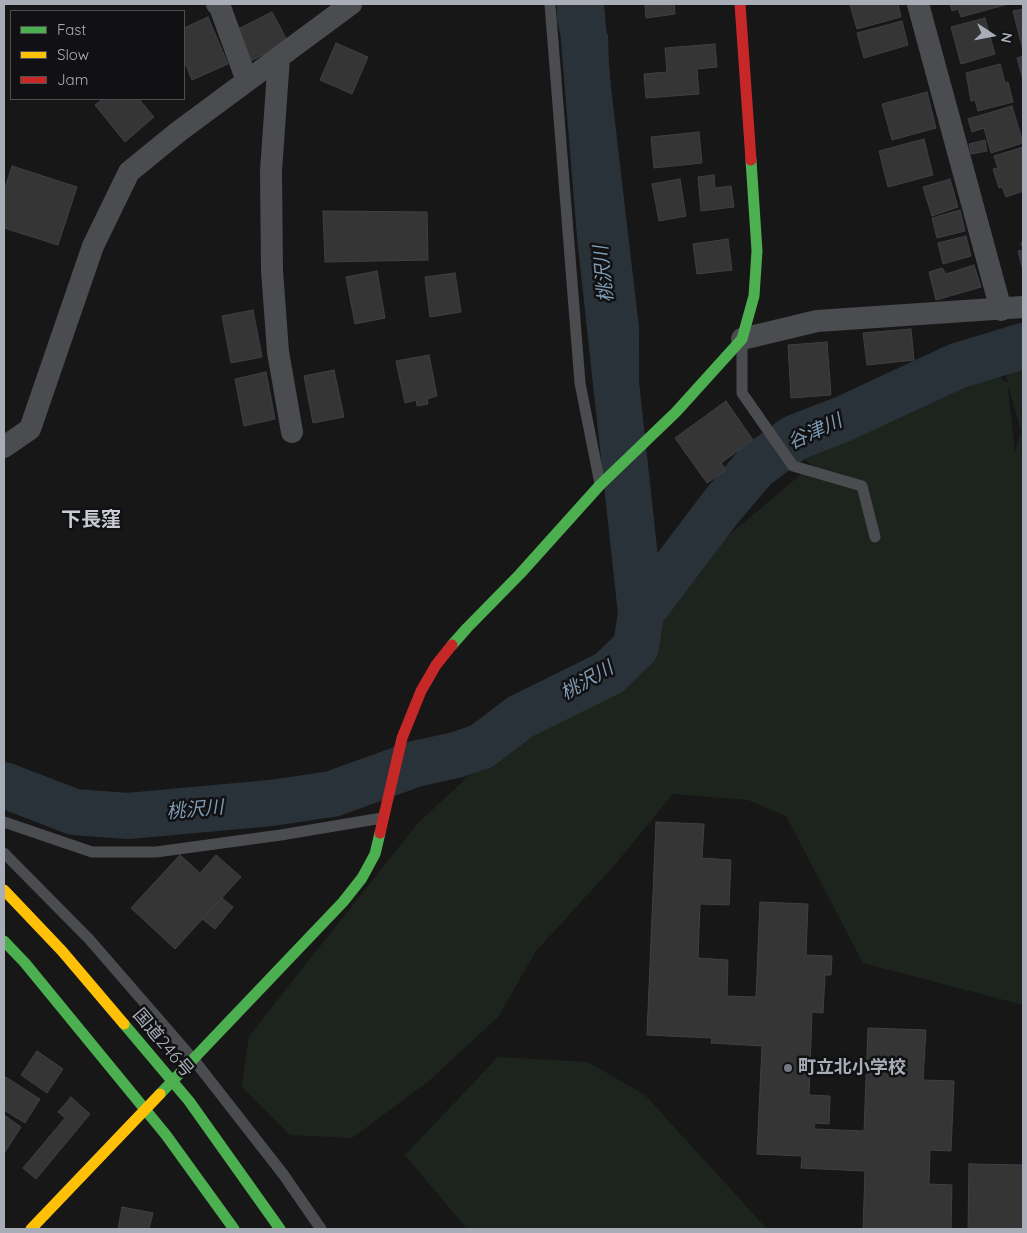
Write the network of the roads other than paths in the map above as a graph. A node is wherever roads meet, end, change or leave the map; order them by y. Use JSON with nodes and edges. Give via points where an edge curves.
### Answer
{"nodes":[{"id":1,"x":217,"y":4,"type":"edge"},
{"id":2,"x":351,"y":4,"type":"edge"},
{"id":3,"x":550,"y":4,"type":"edge"},
{"id":4,"x":740,"y":4,"type":"edge"},
{"id":5,"x":918,"y":4,"type":"edge"},
{"id":6,"x":280,"y":57,"type":"junction"},
{"id":7,"x":247,"y":81,"type":"junction"},
{"id":8,"x":1012,"y":309,"type":"edge"},
{"id":9,"x":742,"y":339,"type":"junction"},
{"id":10,"x":292,"y":432,"type":"dead end"},
{"id":11,"x":4,"y":447,"type":"edge"},
{"id":12,"x":600,"y":486,"type":"junction"},
{"id":13,"x":875,"y":538,"type":"dead end"},
{"id":14,"x":384,"y":818,"type":"junction"},
{"id":15,"x":4,"y":822,"type":"edge"},
{"id":16,"x":4,"y":854,"type":"edge"},
{"id":17,"x":4,"y":890,"type":"edge"},
{"id":18,"x":4,"y":941,"type":"edge"},
{"id":19,"x":194,"y":1060,"type":"junction"},
{"id":20,"x":31,"y":1229,"type":"edge"},
{"id":21,"x":234,"y":1229,"type":"edge"},
{"id":22,"x":280,"y":1229,"type":"edge"},
{"id":23,"x":321,"y":1229,"type":"edge"}],
"edges":[{"from":1,"to":7,"type":"street"},
{"from":2,"to":6,"type":"street"},
{"from":3,"to":12,"type":"lane","via":[[580,383]]},
{"from":4,"to":9,"type":"main road","via":[[758,251],[754,296]]},
{"from":5,"to":8,"type":"street"},
{"from":6,"to":7,"type":"street"},
{"from":6,"to":10,"type":"street","via":[[271,171],[272,270],[278,352]]},
{"from":7,"to":11,"type":"street","via":[[129,172],[93,246],[30,429]]},
{"from":8,"to":9,"type":"street","via":[[816,321]]},
{"from":9,"to":12,"type":"main road","via":[[676,412]]},
{"from":9,"to":13,"type":"lane","via":[[742,393],[793,466],[862,486]]},
{"from":12,"to":14,"type":"main road","via":[[436,665],[421,691],[402,738]]},
{"from":14,"to":15,"type":"lane","via":[[281,836],[156,852],[92,852]]},
{"from":14,"to":19,"type":"main road","via":[[375,854],[362,878]]},
{"from":16,"to":19,"type":"lane","via":[[89,939]]},
{"from":17,"to":22,"type":"main road","name":"国道246号","via":[[62,951],[189,1101]]},
{"from":18,"to":21,"type":"main road","via":[[166,1135]]},
{"from":19,"to":20,"type":"main road"},
{"from":19,"to":23,"type":"lane","via":[[283,1174]]}]}
